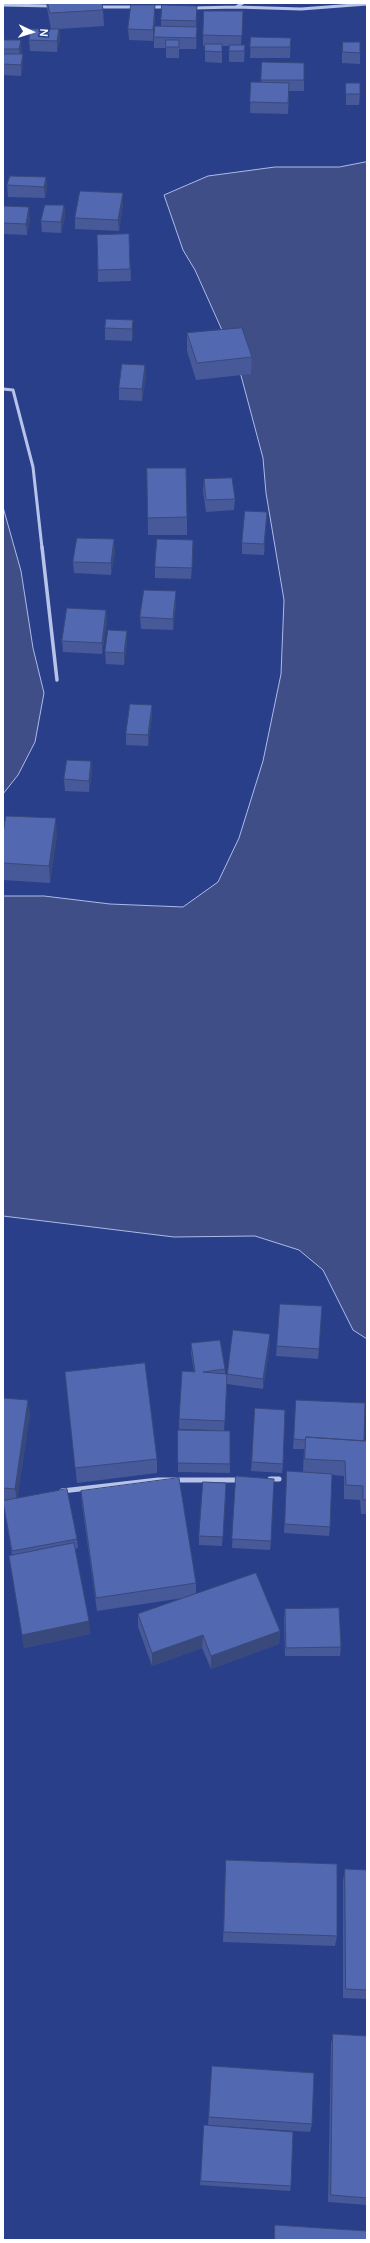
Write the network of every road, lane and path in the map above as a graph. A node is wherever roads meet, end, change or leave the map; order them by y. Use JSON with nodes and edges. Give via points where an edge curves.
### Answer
{"nodes":[{"id":1,"x":242,"y":3,"type":"edge"},
{"id":2,"x":367,"y":4,"type":"edge"},
{"id":3,"x":3,"y":5,"type":"edge"},
{"id":4,"x":58,"y":6,"type":"edge"},
{"id":5,"x":97,"y":7,"type":"edge"},
{"id":6,"x":137,"y":7,"type":"edge"},
{"id":7,"x":145,"y":7,"type":"edge"},
{"id":8,"x":236,"y":7,"type":"junction"},
{"id":9,"x":168,"y":8,"type":"edge"},
{"id":10,"x":190,"y":8,"type":"edge"},
{"id":11,"x":3,"y":389,"type":"edge"},
{"id":12,"x":57,"y":680,"type":"dead end"},
{"id":13,"x":264,"y":1479,"type":"edge"},
{"id":14,"x":279,"y":1479,"type":"dead end"},
{"id":15,"x":249,"y":1480,"type":"edge"},
{"id":16,"x":56,"y":1492,"type":"edge"}],
"edges":[{"from":1,"to":8,"type":"street"},
{"from":2,"to":8,"type":"street","via":[[301,9]]},
{"from":3,"to":4,"type":"street"},
{"from":5,"to":6,"type":"street"},
{"from":7,"to":9,"type":"street"},
{"from":8,"to":10,"type":"street"},
{"from":11,"to":12,"type":"street","via":[[13,390],[34,467]]},
{"from":13,"to":14,"type":"street"},
{"from":15,"to":16,"type":"street","via":[[158,1480]]}]}
